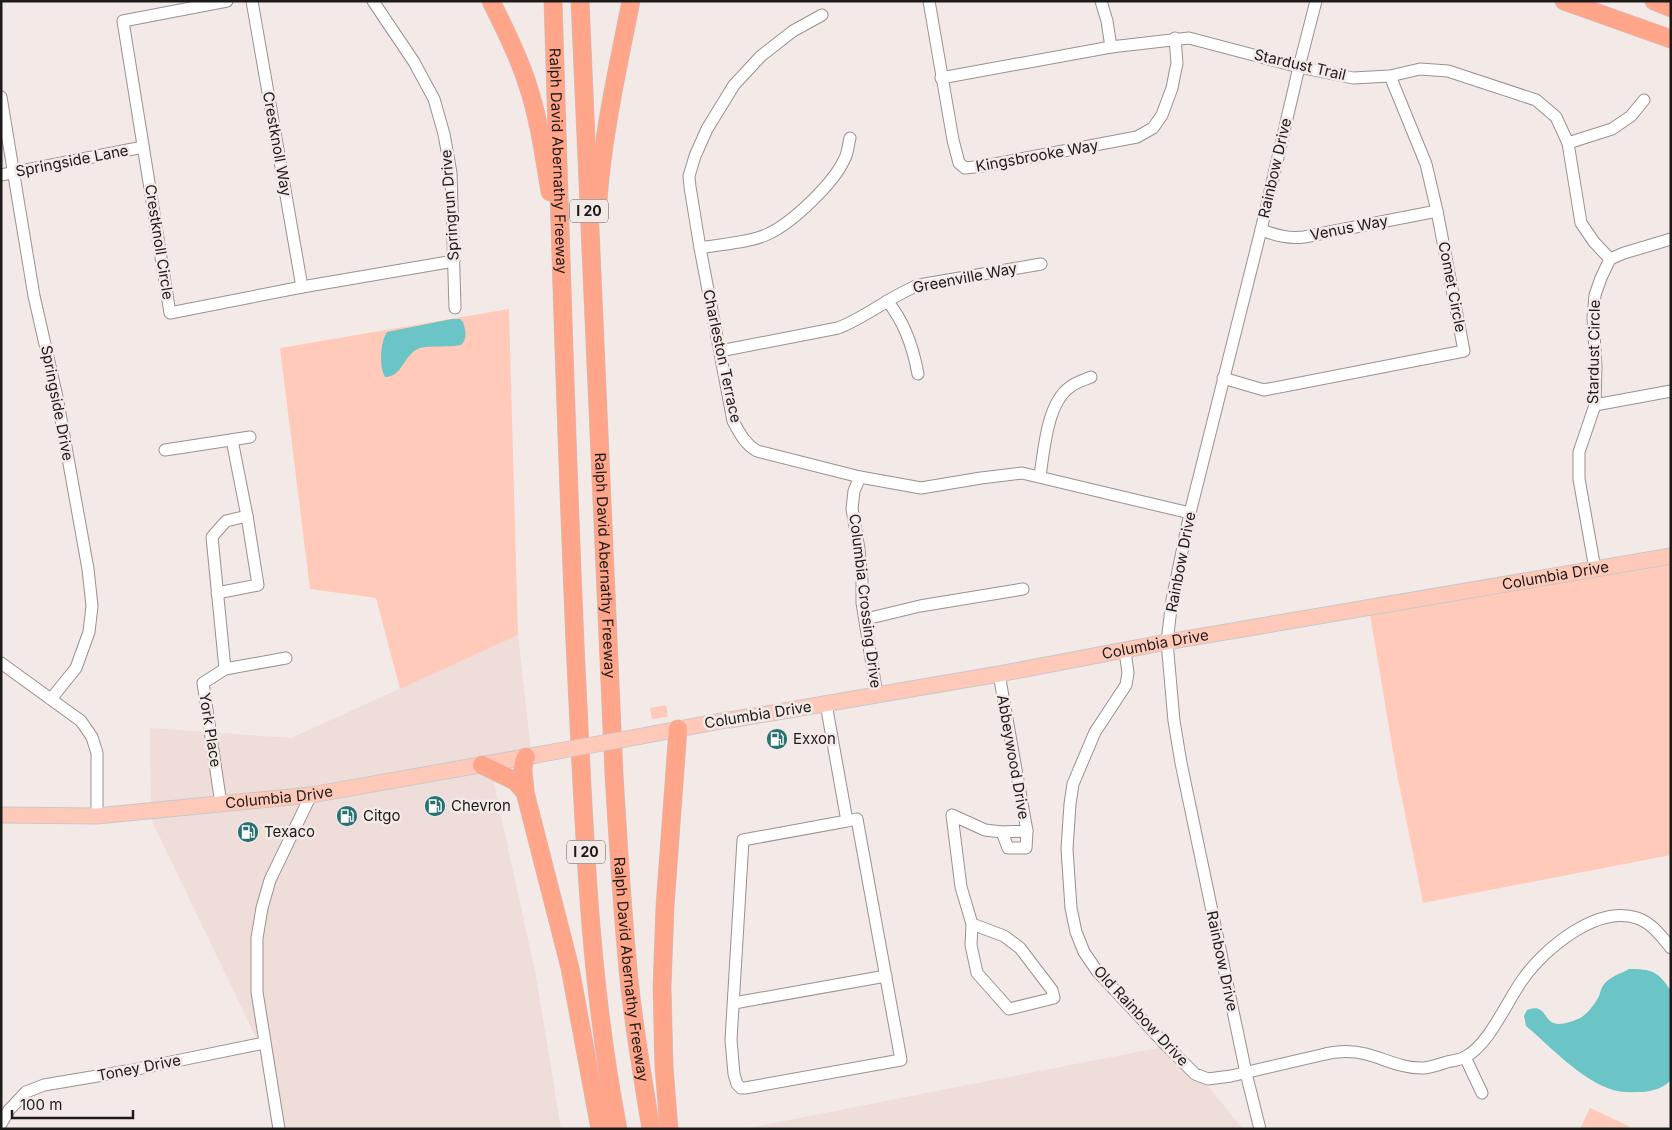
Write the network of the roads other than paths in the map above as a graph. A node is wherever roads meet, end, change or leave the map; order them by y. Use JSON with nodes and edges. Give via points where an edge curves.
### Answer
{"nodes":[{"id":1,"x":227,"y":1,"type":"edge"},
{"id":2,"x":252,"y":1,"type":"edge"},
{"id":3,"x":373,"y":1,"type":"edge"},
{"id":4,"x":491,"y":1,"type":"edge"},
{"id":5,"x":553,"y":1,"type":"edge"},
{"id":6,"x":580,"y":1,"type":"edge"},
{"id":7,"x":631,"y":1,"type":"edge"},
{"id":8,"x":638,"y":1,"type":"edge"},
{"id":9,"x":929,"y":1,"type":"edge"},
{"id":10,"x":1100,"y":1,"type":"edge"},
{"id":11,"x":1316,"y":1,"type":"edge"},
{"id":12,"x":1564,"y":1,"type":"edge"},
{"id":13,"x":1596,"y":1,"type":"edge"},
{"id":14,"x":1654,"y":1,"type":"edge"},
{"id":15,"x":1671,"y":8,"type":"edge"},
{"id":16,"x":822,"y":15,"type":"dead end"},
{"id":17,"x":1671,"y":32,"type":"edge"},
{"id":18,"x":1175,"y":38,"type":"junction"},
{"id":19,"x":1671,"y":38,"type":"edge"},
{"id":20,"x":624,"y":39,"type":"junction"},
{"id":21,"x":1111,"y":48,"type":"junction"},
{"id":22,"x":1299,"y":67,"type":"junction"},
{"id":23,"x":1390,"y":76,"type":"junction"},
{"id":24,"x":941,"y":78,"type":"junction"},
{"id":25,"x":1,"y":98,"type":"edge"},
{"id":26,"x":1644,"y":100,"type":"dead end"},
{"id":27,"x":850,"y":138,"type":"dead end"},
{"id":28,"x":1568,"y":143,"type":"junction"},
{"id":29,"x":143,"y":147,"type":"junction"},
{"id":30,"x":14,"y":172,"type":"junction"},
{"id":31,"x":1,"y":175,"type":"edge"},
{"id":32,"x":1437,"y":211,"type":"junction"},
{"id":33,"x":1261,"y":230,"type":"junction"},
{"id":34,"x":1671,"y":239,"type":"edge"},
{"id":35,"x":700,"y":248,"type":"junction"},
{"id":36,"x":1610,"y":259,"type":"junction"},
{"id":37,"x":454,"y":261,"type":"junction"},
{"id":38,"x":562,"y":262,"type":"junction"},
{"id":39,"x":1041,"y":264,"type":"dead end"},
{"id":40,"x":302,"y":287,"type":"junction"},
{"id":41,"x":887,"y":301,"type":"junction"},
{"id":42,"x":455,"y":308,"type":"dead end"},
{"id":43,"x":720,"y":351,"type":"junction"},
{"id":44,"x":918,"y":374,"type":"dead end"},
{"id":45,"x":1091,"y":376,"type":"dead end"},
{"id":46,"x":1223,"y":378,"type":"junction"},
{"id":47,"x":1671,"y":391,"type":"edge"},
{"id":48,"x":1596,"y":405,"type":"junction"},
{"id":49,"x":598,"y":421,"type":"junction"},
{"id":50,"x":250,"y":437,"type":"dead end"},
{"id":51,"x":232,"y":440,"type":"junction"},
{"id":52,"x":166,"y":450,"type":"dead end"},
{"id":53,"x":1040,"y":476,"type":"junction"},
{"id":54,"x":860,"y":477,"type":"junction"},
{"id":55,"x":1190,"y":512,"type":"junction"},
{"id":56,"x":247,"y":516,"type":"junction"},
{"id":57,"x":1671,"y":556,"type":"edge"},
{"id":58,"x":1595,"y":569,"type":"junction"},
{"id":59,"x":1023,"y":589,"type":"dead end"},
{"id":60,"x":217,"y":593,"type":"junction"},
{"id":61,"x":866,"y":619,"type":"junction"},
{"id":62,"x":1167,"y":642,"type":"junction"},
{"id":63,"x":1125,"y":651,"type":"junction"},
{"id":64,"x":286,"y":658,"type":"dead end"},
{"id":65,"x":1,"y":663,"type":"edge"},
{"id":66,"x":226,"y":669,"type":"junction"},
{"id":67,"x":999,"y":674,"type":"junction"},
{"id":68,"x":877,"y":695,"type":"junction"},
{"id":69,"x":51,"y":699,"type":"junction"},
{"id":70,"x":826,"y":704,"type":"junction"},
{"id":71,"x":678,"y":729,"type":"junction"},
{"id":72,"x":526,"y":757,"type":"junction"},
{"id":73,"x":482,"y":765,"type":"junction"},
{"id":74,"x":525,"y":792,"type":"junction"},
{"id":75,"x":311,"y":795,"type":"junction"},
{"id":76,"x":221,"y":804,"type":"junction"},
{"id":77,"x":1,"y":815,"type":"edge"},
{"id":78,"x":97,"y":816,"type":"junction"},
{"id":79,"x":847,"y":821,"type":"junction"},
{"id":80,"x":1026,"y":831,"type":"junction"},
{"id":81,"x":1002,"y":832,"type":"junction"},
{"id":82,"x":972,"y":924,"type":"junction"},
{"id":83,"x":1671,"y":948,"type":"edge"},
{"id":84,"x":886,"y":976,"type":"junction"},
{"id":85,"x":734,"y":1003,"type":"junction"},
{"id":86,"x":264,"y":1043,"type":"junction"},
{"id":87,"x":1465,"y":1057,"type":"junction"},
{"id":88,"x":1246,"y":1074,"type":"junction"},
{"id":89,"x":1482,"y":1093,"type":"dead end"},
{"id":90,"x":1,"y":1124,"type":"edge"},
{"id":91,"x":279,"y":1129,"type":"edge"},
{"id":92,"x":600,"y":1129,"type":"edge"},
{"id":93,"x":618,"y":1129,"type":"edge"},
{"id":94,"x":651,"y":1129,"type":"edge"},
{"id":95,"x":669,"y":1129,"type":"edge"},
{"id":96,"x":1260,"y":1129,"type":"edge"}],
"edges":[{"from":1,"to":29,"type":"street","name":"Crestknoll Circle","via":[[123,21]]},
{"from":2,"to":40,"type":"street","name":"Crestknoll Way"},
{"from":3,"to":37,"type":"street","name":"Springrun Drive","via":[[434,98],[451,173]]},
{"from":4,"to":38,"type":"highway","via":[[528,84],[540,131]]},
{"from":5,"to":38,"type":"highway","name":"Ralph David Abernathy Freeway","number":"I 20"},
{"from":6,"to":49,"type":"highway","name":"Ralph David Abernathy Freeway","number":"I 20"},
{"from":7,"to":20,"type":"highway"},
{"from":8,"to":20,"type":"highway"},
{"from":9,"to":24,"type":"street","name":"Kingsbrooke Way"},
{"from":10,"to":21,"type":"street"},
{"from":11,"to":22,"type":"street","name":"Rainbow Drive"},
{"from":12,"to":19,"type":"highway"},
{"from":13,"to":17,"type":"highway"},
{"from":14,"to":15,"type":"highway"},
{"from":16,"to":35,"type":"street","name":"Charleston Terrace","via":[[793,31],[761,56],[734,85],[707,129],[689,176]]},
{"from":18,"to":21,"type":"street","name":"Stardust Trail"},
{"from":18,"to":22,"type":"street","name":"Stardust Trail","via":[[1189,38]]},
{"from":18,"to":24,"type":"street","name":"Kingsbrooke Way","via":[[1177,63],[1172,88],[1162,115],[1153,128],[1137,137],[984,166],[965,168],[959,163]]},
{"from":20,"to":49,"type":"highway","via":[[608,117],[599,190]]},
{"from":21,"to":24,"type":"street","name":"Stardust Trail"},
{"from":22,"to":23,"type":"street","name":"Stardust Trail","via":[[1353,78]]},
{"from":22,"to":33,"type":"street","name":"Rainbow Drive"},
{"from":23,"to":28,"type":"street","name":"Stardust Trail","via":[[1420,69],[1448,72],[1536,100],[1556,116]]},
{"from":23,"to":32,"type":"street","name":"Comet Circle","via":[[1426,164]]},
{"from":25,"to":30,"type":"street","name":"Springside Drive"},
{"from":26,"to":28,"type":"street","via":[[1632,116],[1612,129]]},
{"from":27,"to":35,"type":"street","via":[[845,159],[835,176],[822,192],[779,228],[767,235]]},
{"from":28,"to":36,"type":"street","name":"Stardust Trail","via":[[1581,223]]},
{"from":29,"to":30,"type":"street","name":"Springside Lane"},
{"from":29,"to":40,"type":"street","name":"Crestknoll Circle","via":[[170,313]]},
{"from":30,"to":31,"type":"street","name":"Springside Lane"},
{"from":30,"to":69,"type":"street","name":"Springside Drive","via":[[34,296],[57,398],[88,569],[92,606],[90,632],[76,668]]},
{"from":32,"to":33,"type":"street","name":"Venus Way","via":[[1304,237],[1282,237]]},
{"from":32,"to":46,"type":"street","name":"Comet Circle","via":[[1464,351],[1264,390]]},
{"from":33,"to":46,"type":"street","name":"Rainbow Drive"},
{"from":34,"to":36,"type":"street"},
{"from":35,"to":43,"type":"street","name":"Charleston Terrace"},
{"from":36,"to":48,"type":"street","name":"Stardust Circle","via":[[1595,295]]},
{"from":37,"to":40,"type":"street","name":"Crestknoll Circle"},
{"from":37,"to":42,"type":"street","name":"Springrun Drive"},
{"from":38,"to":93,"type":"highway","name":"Ralph David Abernathy Freeway","number":"I 20","via":[[572,573],[588,896],[601,1029]]},
{"from":39,"to":41,"type":"street","name":"Greenville Way","via":[[918,285]]},
{"from":41,"to":43,"type":"street","name":"Greenville Way","via":[[838,328]]},
{"from":41,"to":44,"type":"street","via":[[907,331]]},
{"from":43,"to":54,"type":"street","name":"Charleston Terrace","via":[[733,421],[748,452],[757,451]]},
{"from":45,"to":53,"type":"street","via":[[1070,386],[1054,408]]},
{"from":46,"to":55,"type":"street","name":"Rainbow Drive"},
{"from":47,"to":48,"type":"street"},
{"from":48,"to":58,"type":"street","name":"Stardust Circle","via":[[1580,452],[1579,479]]},
{"from":49,"to":94,"type":"highway","name":"Ralph David Abernathy Freeway","number":"I 20","via":[[622,900],[630,990]]},
{"from":50,"to":51,"type":"street"},
{"from":51,"to":52,"type":"street"},
{"from":51,"to":56,"type":"street"},
{"from":53,"to":54,"type":"street","name":"Charleston Terrace","via":[[1022,473],[921,488]]},
{"from":53,"to":55,"type":"street","name":"Charleston Terrace"},
{"from":54,"to":61,"type":"street","name":"Columbia Crossing Drive","via":[[852,509]]},
{"from":55,"to":62,"type":"street","name":"Rainbow Drive"},
{"from":56,"to":60,"type":"street","via":[[226,520],[212,537]]},
{"from":56,"to":60,"type":"street","via":[[258,585]]},
{"from":57,"to":58,"type":"main road","name":"Columbia Drive"},
{"from":58,"to":62,"type":"main road","name":"Columbia Drive"},
{"from":59,"to":61,"type":"street","via":[[920,606]]},
{"from":60,"to":66,"type":"street"},
{"from":61,"to":68,"type":"street","name":"Columbia Crossing Drive"},
{"from":62,"to":63,"type":"main road","name":"Columbia Drive"},
{"from":62,"to":88,"type":"street","name":"Rainbow Drive","via":[[1181,763]]},
{"from":63,"to":67,"type":"main road","name":"Columbia Drive"},
{"from":63,"to":88,"type":"street","name":"Old Rainbow Drive","via":[[1126,684],[1095,732],[1073,784],[1067,849],[1076,932],[1097,971],[1195,1074],[1208,1079]]},
{"from":64,"to":66,"type":"street","name":"York Place"},
{"from":65,"to":69,"type":"street"},
{"from":66,"to":76,"type":"street","name":"York Place","via":[[203,683]]},
{"from":67,"to":68,"type":"main road","name":"Columbia Drive"},
{"from":67,"to":80,"type":"street","name":"Abbeywood Drive"},
{"from":68,"to":70,"type":"main road","name":"Columbia Drive"},
{"from":69,"to":78,"type":"street","via":[[81,721],[92,737],[97,753]]},
{"from":70,"to":71,"type":"main road","name":"Columbia Drive"},
{"from":70,"to":79,"type":"street"},
{"from":71,"to":72,"type":"main road","name":"Columbia Drive","bridge":true},
{"from":71,"to":95,"type":"highway","via":[[662,987]]},
{"from":72,"to":73,"type":"main road","name":"Columbia Drive"},
{"from":72,"to":74,"type":"highway","via":[[522,772]]},
{"from":73,"to":74,"type":"highway","via":[[515,781]]},
{"from":73,"to":75,"type":"main road","name":"Columbia Drive"},
{"from":74,"to":92,"type":"highway","via":[[570,968]]},
{"from":75,"to":76,"type":"main road","name":"Columbia Drive"},
{"from":75,"to":86,"type":"street","via":[[270,880],[262,908],[256,968]]},
{"from":76,"to":78,"type":"main road","name":"Columbia Drive"},
{"from":77,"to":78,"type":"main road","name":"Columbia Drive"},
{"from":79,"to":84,"type":"street","via":[[858,819]]},
{"from":79,"to":85,"type":"street","via":[[743,840]]},
{"from":80,"to":81,"type":"street","name":"Abbeywood Drive"},
{"from":80,"to":81,"type":"street","via":[[1026,848],[1008,848]]},
{"from":81,"to":82,"type":"street","name":"Abbeywood Drive","via":[[985,830],[952,815],[961,887]]},
{"from":82,"to":82,"type":"street","name":"Abbeywood Drive","via":[[971,945],[978,973],[1009,1009],[1054,998],[1052,990],[1020,948],[1004,936]]},
{"from":83,"to":87,"type":"street","via":[[1652,925],[1637,918],[1604,918],[1585,924],[1546,953],[1506,1004],[1494,1027]]},
{"from":84,"to":85,"type":"street"},
{"from":84,"to":85,"type":"street","via":[[901,1060],[746,1088],[737,1084],[734,1074],[731,1040]]},
{"from":86,"to":90,"type":"street","name":"Toney Drive","via":[[44,1085],[26,1092],[8,1110]]},
{"from":86,"to":91,"type":"street"},
{"from":87,"to":88,"type":"street","name":"Old Rainbow Drive","via":[[1425,1068],[1404,1067],[1349,1051],[1336,1052]]},
{"from":87,"to":89,"type":"street"},
{"from":88,"to":96,"type":"street","name":"Rainbow Drive"}]}
